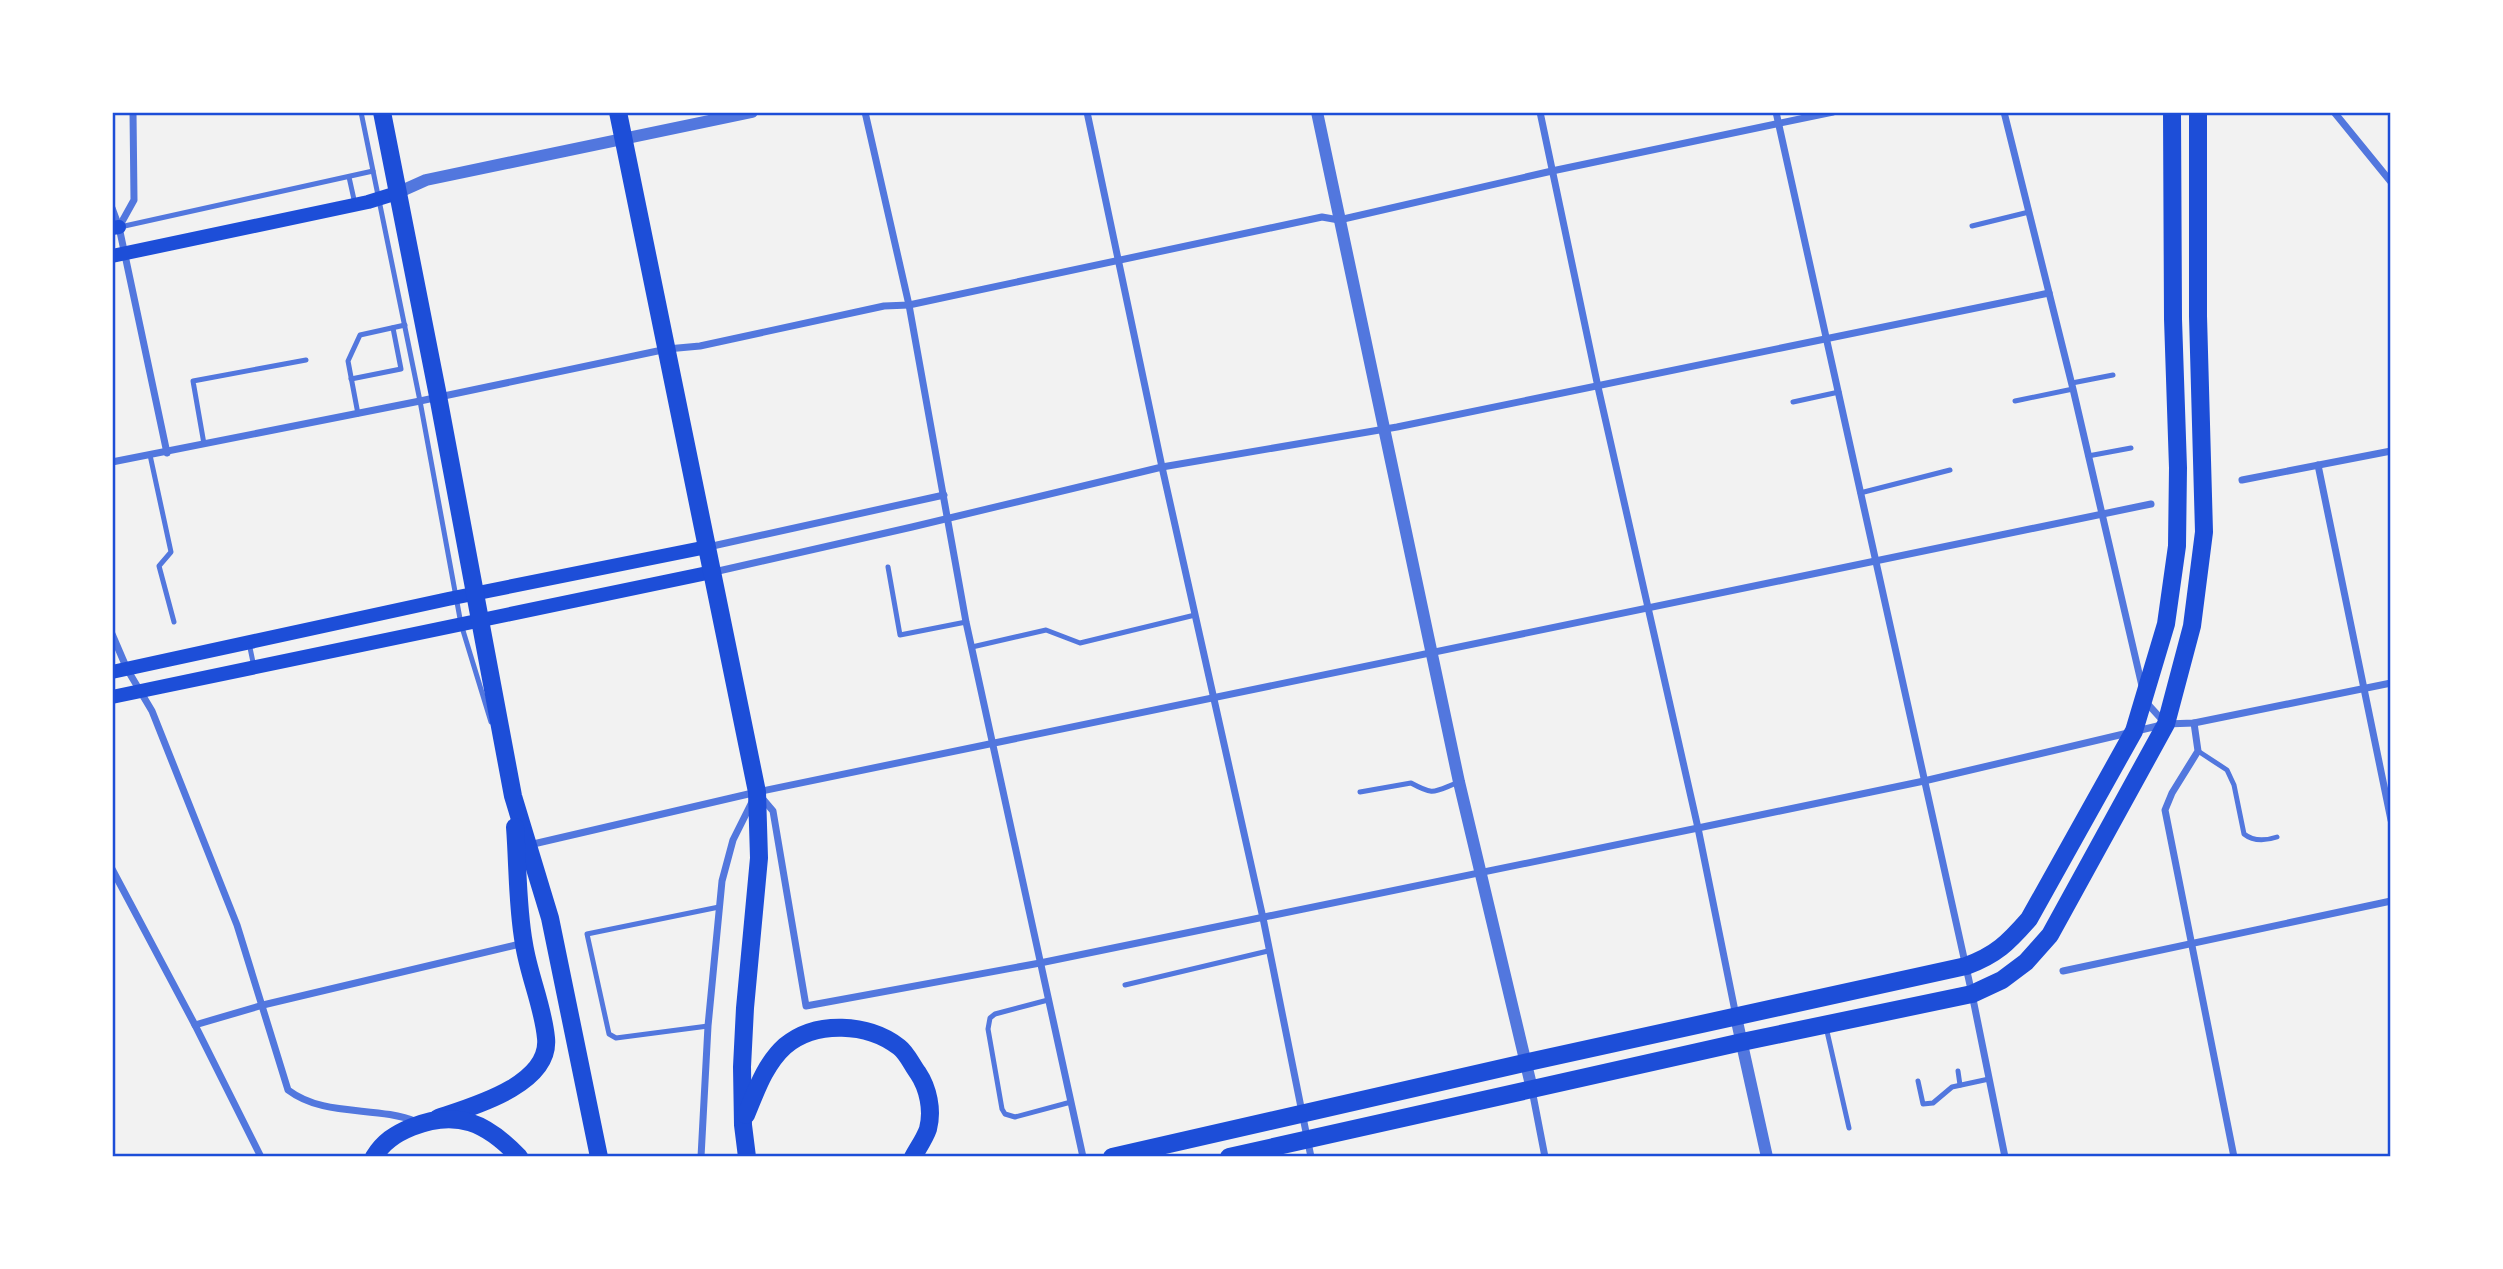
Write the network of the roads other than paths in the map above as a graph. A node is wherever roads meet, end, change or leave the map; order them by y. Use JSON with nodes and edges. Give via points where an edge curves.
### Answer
{"nodes":[{"id":1,"x":133,"y":112,"type":"edge"},
{"id":2,"x":361,"y":112,"type":"edge"},
{"id":3,"x":382,"y":112,"type":"edge"},
{"id":4,"x":618,"y":112,"type":"edge"},
{"id":5,"x":752,"y":112,"type":"edge"},
{"id":6,"x":865,"y":112,"type":"edge"},
{"id":7,"x":1087,"y":112,"type":"edge"},
{"id":8,"x":1317,"y":112,"type":"edge"},
{"id":9,"x":1540,"y":112,"type":"edge"},
{"id":10,"x":1776,"y":112,"type":"edge"},
{"id":11,"x":1833,"y":112,"type":"edge"},
{"id":12,"x":2004,"y":112,"type":"edge"},
{"id":13,"x":2172,"y":112,"type":"edge"},
{"id":14,"x":2198,"y":112,"type":"edge"},
{"id":15,"x":2334,"y":112,"type":"edge"},
{"id":16,"x":1778,"y":123,"type":"junction"},
{"id":17,"x":624,"y":139,"type":"junction"},
{"id":18,"x":373,"y":171,"type":"junction"},
{"id":19,"x":1552,"y":171,"type":"junction"},
{"id":20,"x":349,"y":177,"type":"junction"},
{"id":21,"x":2391,"y":182,"type":"edge"},
{"id":22,"x":397,"y":193,"type":"junction"},
{"id":23,"x":379,"y":199,"type":"junction"},
{"id":24,"x":355,"y":204,"type":"junction"},
{"id":25,"x":112,"y":208,"type":"edge"},
{"id":26,"x":2029,"y":212,"type":"junction"},
{"id":27,"x":1339,"y":220,"type":"junction"},
{"id":28,"x":1972,"y":226,"type":"dead end"},
{"id":29,"x":115,"y":227,"type":"edge"},
{"id":30,"x":118,"y":255,"type":"edge"},
{"id":31,"x":1120,"y":260,"type":"junction"},
{"id":32,"x":2049,"y":293,"type":"junction"},
{"id":33,"x":909,"y":304,"type":"junction"},
{"id":34,"x":405,"y":325,"type":"junction"},
{"id":35,"x":393,"y":328,"type":"junction"},
{"id":36,"x":1827,"y":340,"type":"junction"},
{"id":37,"x":667,"y":349,"type":"junction"},
{"id":38,"x":306,"y":360,"type":"dead end"},
{"id":39,"x":2113,"y":375,"type":"dead end"},
{"id":40,"x":351,"y":379,"type":"junction"},
{"id":41,"x":2073,"y":386,"type":"junction"},
{"id":42,"x":1598,"y":387,"type":"junction"},
{"id":43,"x":1839,"y":392,"type":"junction"},
{"id":44,"x":438,"y":396,"type":"junction"},
{"id":45,"x":420,"y":401,"type":"junction"},
{"id":46,"x":2015,"y":401,"type":"dead end"},
{"id":47,"x":1793,"y":402,"type":"dead end"},
{"id":48,"x":358,"y":414,"type":"junction"},
{"id":49,"x":1383,"y":430,"type":"junction"},
{"id":50,"x":205,"y":445,"type":"junction"},
{"id":51,"x":2131,"y":448,"type":"dead end"},
{"id":52,"x":2391,"y":451,"type":"edge"},
{"id":53,"x":167,"y":453,"type":"junction"},
{"id":54,"x":150,"y":455,"type":"junction"},
{"id":55,"x":2088,"y":456,"type":"junction"},
{"id":56,"x":112,"y":462,"type":"edge"},
{"id":57,"x":2318,"y":465,"type":"junction"},
{"id":58,"x":1162,"y":467,"type":"junction"},
{"id":59,"x":1950,"y":470,"type":"dead end"},
{"id":60,"x":2242,"y":480,"type":"dead end"},
{"id":61,"x":1860,"y":493,"type":"junction"},
{"id":62,"x":944,"y":495,"type":"junction"},
{"id":63,"x":2151,"y":504,"type":"dead end"},
{"id":64,"x":2102,"y":513,"type":"junction"},
{"id":65,"x":948,"y":519,"type":"junction"},
{"id":66,"x":707,"y":547,"type":"junction"},
{"id":67,"x":1875,"y":559,"type":"junction"},
{"id":68,"x":888,"y":567,"type":"dead end"},
{"id":69,"x":712,"y":572,"type":"junction"},
{"id":70,"x":466,"y":596,"type":"junction"},
{"id":71,"x":1648,"y":607,"type":"junction"},
{"id":72,"x":1195,"y":615,"type":"junction"},
{"id":73,"x":480,"y":621,"type":"junction"},
{"id":74,"x":174,"y":622,"type":"dead end"},
{"id":75,"x":966,"y":622,"type":"junction"},
{"id":76,"x":461,"y":624,"type":"junction"},
{"id":77,"x":112,"y":634,"type":"edge"},
{"id":78,"x":249,"y":643,"type":"junction"},
{"id":79,"x":972,"y":647,"type":"junction"},
{"id":80,"x":1431,"y":652,"type":"junction"},
{"id":81,"x":127,"y":668,"type":"junction"},
{"id":82,"x":255,"y":668,"type":"junction"},
{"id":83,"x":112,"y":672,"type":"edge"},
{"id":84,"x":2391,"y":683,"type":"edge"},
{"id":85,"x":2364,"y":688,"type":"junction"},
{"id":86,"x":140,"y":691,"type":"junction"},
{"id":87,"x":112,"y":697,"type":"edge"},
{"id":88,"x":1213,"y":698,"type":"junction"},
{"id":89,"x":2145,"y":700,"type":"junction"},
{"id":90,"x":2194,"y":723,"type":"junction"},
{"id":91,"x":2166,"y":724,"type":"junction"},
{"id":92,"x":2134,"y":731,"type":"junction"},
{"id":93,"x":993,"y":744,"type":"junction"},
{"id":94,"x":2198,"y":751,"type":"junction"},
{"id":95,"x":1924,"y":781,"type":"junction"},
{"id":96,"x":1459,"y":782,"type":"junction"},
{"id":97,"x":757,"y":792,"type":"junction"},
{"id":98,"x":1360,"y":792,"type":"dead end"},
{"id":99,"x":513,"y":796,"type":"junction"},
{"id":100,"x":2391,"y":820,"type":"edge"},
{"id":101,"x":1698,"y":828,"type":"junction"},
{"id":102,"x":2277,"y":837,"type":"dead end"},
{"id":103,"x":528,"y":845,"type":"junction"},
{"id":104,"x":112,"y":869,"type":"edge"},
{"id":105,"x":1481,"y":872,"type":"junction"},
{"id":106,"x":2391,"y":901,"type":"edge"},
{"id":107,"x":719,"y":907,"type":"junction"},
{"id":108,"x":1263,"y":918,"type":"junction"},
{"id":109,"x":524,"y":943,"type":"junction"},
{"id":110,"x":2191,"y":944,"type":"junction"},
{"id":111,"x":1268,"y":951,"type":"junction"},
{"id":112,"x":1040,"y":963,"type":"junction"},
{"id":113,"x":1966,"y":966,"type":"junction"},
{"id":114,"x":2063,"y":971,"type":"dead end"},
{"id":115,"x":1125,"y":985,"type":"dead end"},
{"id":116,"x":1972,"y":994,"type":"junction"},
{"id":117,"x":1048,"y":1000,"type":"junction"},
{"id":118,"x":263,"y":1005,"type":"junction"},
{"id":119,"x":1736,"y":1017,"type":"junction"},
{"id":120,"x":1826,"y":1024,"type":"junction"},
{"id":121,"x":195,"y":1025,"type":"junction"},
{"id":122,"x":708,"y":1026,"type":"junction"},
{"id":123,"x":1742,"y":1042,"type":"junction"},
{"id":124,"x":1524,"y":1063,"type":"junction"},
{"id":125,"x":1958,"y":1072,"type":"dead end"},
{"id":126,"x":1989,"y":1079,"type":"junction"},
{"id":127,"x":1918,"y":1080,"type":"dead end"},
{"id":128,"x":1960,"y":1085,"type":"junction"},
{"id":129,"x":1532,"y":1089,"type":"junction"},
{"id":130,"x":1071,"y":1102,"type":"junction"},
{"id":131,"x":1304,"y":1113,"type":"junction"},
{"id":132,"x":430,"y":1121,"type":"junction"},
{"id":133,"x":743,"y":1125,"type":"junction"},
{"id":134,"x":1849,"y":1128,"type":"dead end"},
{"id":135,"x":700,"y":1143,"type":"junction"},
{"id":136,"x":1309,"y":1148,"type":"edge"},
{"id":137,"x":261,"y":1157,"type":"edge"},
{"id":138,"x":374,"y":1157,"type":"edge"},
{"id":139,"x":519,"y":1157,"type":"edge"},
{"id":140,"x":599,"y":1157,"type":"edge"},
{"id":141,"x":695,"y":1157,"type":"edge"},
{"id":142,"x":701,"y":1157,"type":"edge"},
{"id":143,"x":747,"y":1157,"type":"edge"},
{"id":144,"x":913,"y":1157,"type":"edge"},
{"id":145,"x":1083,"y":1157,"type":"edge"},
{"id":146,"x":1112,"y":1157,"type":"edge"},
{"id":147,"x":1229,"y":1157,"type":"edge"},
{"id":148,"x":1545,"y":1157,"type":"edge"},
{"id":149,"x":1767,"y":1157,"type":"edge"},
{"id":150,"x":2006,"y":1157,"type":"edge"},
{"id":151,"x":2234,"y":1157,"type":"edge"}],
"edges":[{"from":1,"to":29,"type":"street","via":[[134,200]]},
{"from":2,"to":18,"type":"lane"},
{"from":3,"to":22,"type":"main road"},
{"from":4,"to":17,"type":"main road"},
{"from":5,"to":17,"type":"street"},
{"from":6,"to":33,"type":"street"},
{"from":7,"to":31,"type":"street"},
{"from":8,"to":27,"type":"street"},
{"from":9,"to":19,"type":"street"},
{"from":10,"to":16,"type":"street"},
{"from":11,"to":16,"type":"street"},
{"from":12,"to":26,"type":"street"},
{"from":13,"to":89,"type":"main road","via":[[2177,546],[2166,624]]},
{"from":14,"to":91,"type":"main road","via":[[2204,532],[2192,626]]},
{"from":15,"to":21,"type":"street"},
{"from":16,"to":19,"type":"street"},
{"from":16,"to":36,"type":"street"},
{"from":17,"to":22,"type":"street","via":[[426,180]]},
{"from":17,"to":37,"type":"main road"},
{"from":18,"to":20,"type":"lane"},
{"from":18,"to":23,"type":"lane"},
{"from":19,"to":27,"type":"street"},
{"from":19,"to":42,"type":"street"},
{"from":20,"to":24,"type":"lane"},
{"from":20,"to":29,"type":"lane"},
{"from":22,"to":23,"type":"main road"},
{"from":22,"to":44,"type":"main road"},
{"from":23,"to":24,"type":"main road"},
{"from":23,"to":34,"type":"lane"},
{"from":24,"to":30,"type":"main road"},
{"from":25,"to":29,"type":"street"},
{"from":26,"to":28,"type":"lane"},
{"from":26,"to":32,"type":"street"},
{"from":27,"to":31,"type":"street","via":[[1322,217]]},
{"from":27,"to":49,"type":"street"},
{"from":29,"to":30,"type":"street"},
{"from":30,"to":53,"type":"street"},
{"from":31,"to":33,"type":"street"},
{"from":31,"to":58,"type":"street"},
{"from":32,"to":36,"type":"street"},
{"from":32,"to":41,"type":"street"},
{"from":33,"to":37,"type":"street"},
{"from":33,"to":62,"type":"street"},
{"from":34,"to":35,"type":"lane"},
{"from":34,"to":45,"type":"lane"},
{"from":35,"to":40,"type":"lane","via":[[360,335],[348,361]]},
{"from":35,"to":40,"type":"lane","via":[[401,369]]},
{"from":36,"to":42,"type":"street"},
{"from":36,"to":43,"type":"street"},
{"from":37,"to":44,"type":"street"},
{"from":37,"to":66,"type":"main road"},
{"from":38,"to":50,"type":"lane","via":[[193,381]]},
{"from":39,"to":41,"type":"lane"},
{"from":40,"to":48,"type":"lane"},
{"from":41,"to":46,"type":"lane"},
{"from":41,"to":55,"type":"street"},
{"from":42,"to":49,"type":"street"},
{"from":42,"to":71,"type":"street"},
{"from":43,"to":47,"type":"lane"},
{"from":43,"to":61,"type":"street"},
{"from":44,"to":45,"type":"street"},
{"from":44,"to":70,"type":"main road"},
{"from":45,"to":48,"type":"street"},
{"from":45,"to":70,"type":"lane"},
{"from":48,"to":50,"type":"street"},
{"from":49,"to":58,"type":"street"},
{"from":49,"to":80,"type":"street"},
{"from":50,"to":53,"type":"street"},
{"from":51,"to":55,"type":"lane"},
{"from":52,"to":57,"type":"street"},
{"from":53,"to":54,"type":"street"},
{"from":54,"to":56,"type":"street"},
{"from":54,"to":74,"type":"lane","via":[[171,552],[159,566]]},
{"from":55,"to":64,"type":"street"},
{"from":57,"to":60,"type":"street"},
{"from":57,"to":85,"type":"street"},
{"from":58,"to":65,"type":"street"},
{"from":58,"to":72,"type":"street"},
{"from":59,"to":61,"type":"lane"},
{"from":61,"to":67,"type":"street"},
{"from":62,"to":65,"type":"street"},
{"from":62,"to":66,"type":"street"},
{"from":63,"to":64,"type":"street"},
{"from":64,"to":67,"type":"street"},
{"from":64,"to":89,"type":"street"},
{"from":65,"to":69,"type":"street"},
{"from":65,"to":75,"type":"street"},
{"from":66,"to":69,"type":"main road"},
{"from":66,"to":70,"type":"main road"},
{"from":67,"to":71,"type":"street"},
{"from":67,"to":95,"type":"street"},
{"from":68,"to":75,"type":"lane","via":[[900,635]]},
{"from":69,"to":73,"type":"main road"},
{"from":69,"to":97,"type":"main road"},
{"from":70,"to":73,"type":"main road"},
{"from":70,"to":76,"type":"lane"},
{"from":70,"to":78,"type":"main road"},
{"from":71,"to":80,"type":"street"},
{"from":71,"to":101,"type":"street"},
{"from":72,"to":79,"type":"lane","via":[[1080,643],[1046,629]]},
{"from":72,"to":88,"type":"street"},
{"from":73,"to":76,"type":"main road"},
{"from":73,"to":99,"type":"main road"},
{"from":75,"to":79,"type":"street"},
{"from":76,"to":82,"type":"main road"},
{"from":76,"to":99,"type":"lane"},
{"from":77,"to":81,"type":"street"},
{"from":78,"to":81,"type":"main road"},
{"from":78,"to":82,"type":"lane"},
{"from":79,"to":93,"type":"street"},
{"from":80,"to":88,"type":"street"},
{"from":80,"to":96,"type":"street"},
{"from":81,"to":83,"type":"main road"},
{"from":81,"to":86,"type":"street"},
{"from":82,"to":86,"type":"main road"},
{"from":84,"to":85,"type":"street"},
{"from":85,"to":90,"type":"street"},
{"from":85,"to":100,"type":"street"},
{"from":86,"to":87,"type":"main road"},
{"from":86,"to":118,"type":"street","via":[[237,925]]},
{"from":88,"to":93,"type":"street"},
{"from":88,"to":108,"type":"street"},
{"from":89,"to":91,"type":"street"},
{"from":89,"to":92,"type":"main road"},
{"from":90,"to":91,"type":"street"},
{"from":90,"to":94,"type":"street"},
{"from":91,"to":92,"type":"street"},
{"from":91,"to":116,"type":"main road","via":[[2050,935],[2026,962]]},
{"from":92,"to":95,"type":"street"},
{"from":92,"to":113,"type":"main road","via":[[2029,919],[1990,957]]},
{"from":93,"to":97,"type":"street"},
{"from":93,"to":112,"type":"street"},
{"from":94,"to":102,"type":"lane","via":[[2227,769],[2244,834],[2265,841]]},
{"from":94,"to":110,"type":"street","via":[[2165,810]]},
{"from":95,"to":101,"type":"street"},
{"from":95,"to":113,"type":"street"},
{"from":96,"to":98,"type":"lane","via":[[1429,792],[1411,783]]},
{"from":96,"to":105,"type":"street"},
{"from":97,"to":103,"type":"street"},
{"from":97,"to":107,"type":"street","via":[[733,840]]},
{"from":97,"to":112,"type":"street","via":[[773,811],[806,1006]]},
{"from":97,"to":133,"type":"main road","via":[[759,858],[745,1007]]},
{"from":99,"to":103,"type":"main road"},
{"from":99,"to":109,"type":"main road"},
{"from":101,"to":105,"type":"street"},
{"from":101,"to":119,"type":"street"},
{"from":103,"to":140,"type":"main road","via":[[550,918]]},
{"from":104,"to":121,"type":"street"},
{"from":105,"to":108,"type":"street"},
{"from":105,"to":124,"type":"street"},
{"from":106,"to":110,"type":"street"},
{"from":107,"to":122,"type":"street"},
{"from":107,"to":122,"type":"lane","via":[[587,934],[609,1034],[616,1038]]},
{"from":108,"to":111,"type":"street"},
{"from":108,"to":112,"type":"street"},
{"from":109,"to":118,"type":"street"},
{"from":109,"to":132,"type":"main road","via":[[547,1041],[540,1062],[496,1098]]},
{"from":110,"to":114,"type":"street"},
{"from":110,"to":151,"type":"street"},
{"from":111,"to":115,"type":"lane"},
{"from":111,"to":131,"type":"street"},
{"from":112,"to":117,"type":"street"},
{"from":113,"to":116,"type":"street"},
{"from":113,"to":119,"type":"main road"},
{"from":116,"to":120,"type":"main road"},
{"from":116,"to":126,"type":"street"},
{"from":117,"to":130,"type":"street"},
{"from":117,"to":130,"type":"lane","via":[[990,1018],[1002,1108],[1005,1114],[1015,1116]]},
{"from":118,"to":121,"type":"street"},
{"from":118,"to":132,"type":"street","via":[[288,1090],[296,1096],[324,1106]]},
{"from":119,"to":123,"type":"street"},
{"from":119,"to":124,"type":"main road"},
{"from":120,"to":123,"type":"main road"},
{"from":120,"to":134,"type":"lane"},
{"from":121,"to":137,"type":"street"},
{"from":122,"to":135,"type":"street"},
{"from":123,"to":129,"type":"main road"},
{"from":123,"to":149,"type":"street"},
{"from":124,"to":129,"type":"street"},
{"from":124,"to":131,"type":"main road"},
{"from":125,"to":128,"type":"lane"},
{"from":126,"to":128,"type":"lane"},
{"from":126,"to":150,"type":"street"},
{"from":127,"to":128,"type":"lane","via":[[1923,1104],[1933,1103]]},
{"from":129,"to":136,"type":"main road"},
{"from":129,"to":148,"type":"street"},
{"from":130,"to":145,"type":"street"},
{"from":131,"to":136,"type":"street"},
{"from":131,"to":146,"type":"main road"},
{"from":132,"to":138,"type":"main road","via":[[399,1132]]},
{"from":132,"to":139,"type":"main road","via":[[472,1122],[502,1139]]},
{"from":133,"to":143,"type":"main road"},
{"from":133,"to":144,"type":"main road","via":[[762,1077],[784,1047],[820,1028],[864,1029],[901,1048],[926,1085],[928,1128]]},
{"from":135,"to":141,"type":"street"},
{"from":135,"to":142,"type":"street"},
{"from":136,"to":147,"type":"main road"}]}
